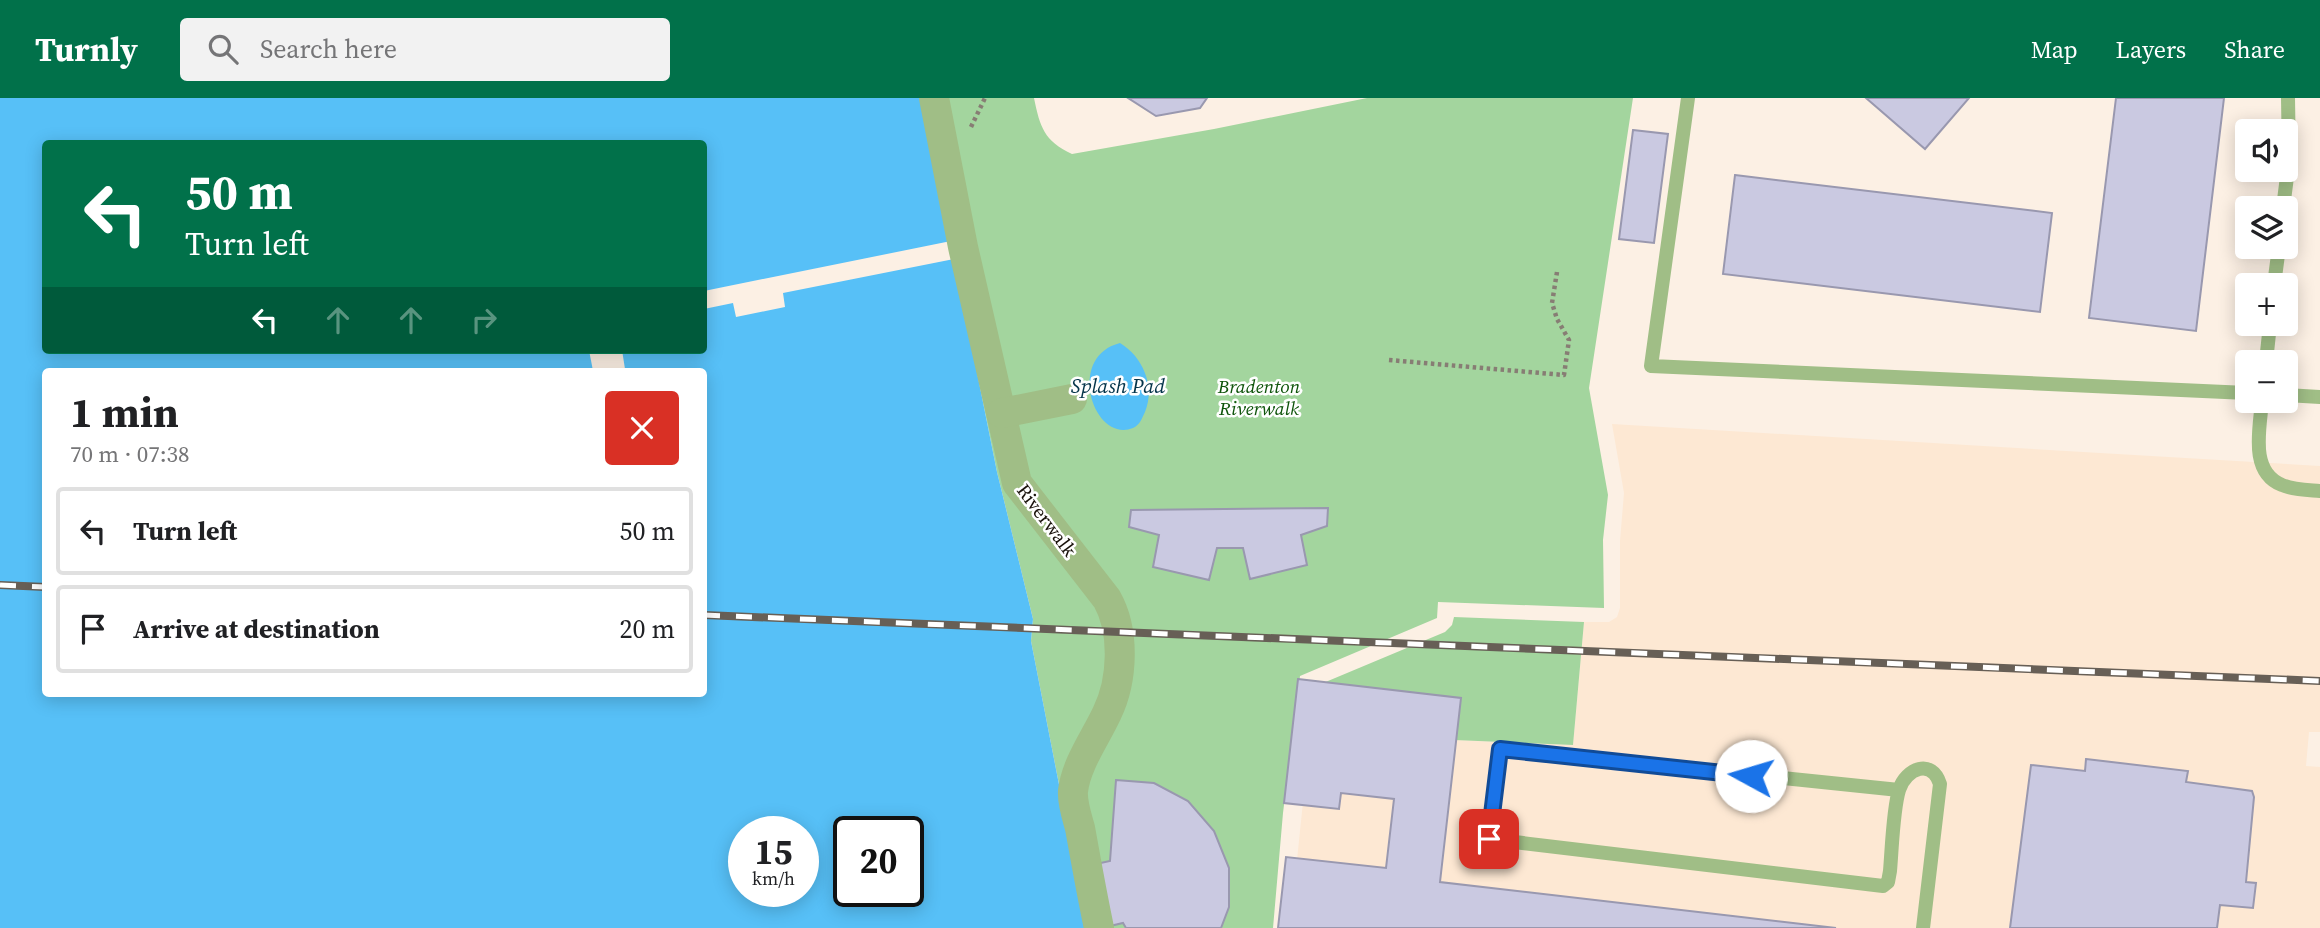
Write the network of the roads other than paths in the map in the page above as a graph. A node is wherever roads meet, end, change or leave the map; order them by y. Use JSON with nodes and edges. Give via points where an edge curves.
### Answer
{"nodes":[{"id":1,"x":934,"y":98,"type":"edge"},
{"id":2,"x":1688,"y":98,"type":"edge"},
{"id":3,"x":2288,"y":98,"type":"edge"},
{"id":4,"x":2285,"y":196,"type":"edge"},
{"id":5,"x":2235,"y":392,"type":"edge"},
{"id":6,"x":2298,"y":396,"type":"edge"},
{"id":7,"x":2320,"y":397,"type":"edge"},
{"id":8,"x":1072,"y":399,"type":"dead end"},
{"id":9,"x":1002,"y":413,"type":"junction"},
{"id":10,"x":2261,"y":413,"type":"edge"},
{"id":11,"x":2320,"y":491,"type":"edge"},
{"id":12,"x":1899,"y":790,"type":"junction"},
{"id":13,"x":1099,"y":928,"type":"edge"},
{"id":14,"x":1923,"y":928,"type":"edge"}],
"edges":[{"from":1,"to":9,"type":"street","name":"Riverwalk"},
{"from":2,"to":5,"type":"lane","via":[[1651,366]]},
{"from":3,"to":4,"type":"lane"},
{"from":6,"to":7,"type":"lane"},
{"from":8,"to":9,"type":"street"},
{"from":9,"to":13,"type":"street","name":"Riverwalk","via":[[1017,483],[1107,599],[1118,632],[1119,661],[1109,710],[1073,793]]},
{"from":10,"to":11,"type":"lane","via":[[2259,446],[2264,471],[2291,488]]},
{"from":12,"to":12,"type":"lane","via":[[1500,749],[1489,839],[1883,886],[1890,871]]},
{"from":12,"to":14,"type":"lane","via":[[1910,772],[1921,767],[1933,772],[1940,784]]}]}
